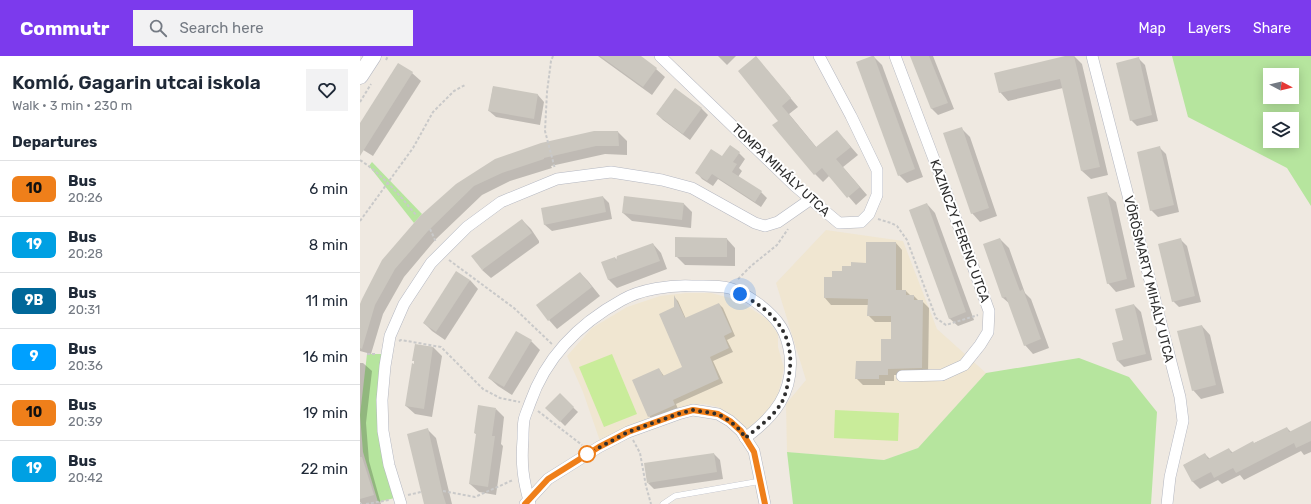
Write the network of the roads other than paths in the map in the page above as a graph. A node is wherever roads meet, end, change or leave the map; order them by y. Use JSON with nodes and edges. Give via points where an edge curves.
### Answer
{"nodes":[{"id":1,"x":373,"y":56,"type":"edge"},
{"id":2,"x":660,"y":56,"type":"edge"},
{"id":3,"x":819,"y":56,"type":"edge"},
{"id":4,"x":895,"y":56,"type":"edge"},
{"id":5,"x":1092,"y":56,"type":"edge"},
{"id":6,"x":360,"y":76,"type":"edge"},
{"id":7,"x":812,"y":199,"type":"junction"},
{"id":8,"x":902,"y":376,"type":"dead end"},
{"id":9,"x":745,"y":438,"type":"junction"},
{"id":10,"x":761,"y":481,"type":"junction"},
{"id":11,"x":400,"y":500,"type":"edge"},
{"id":12,"x":528,"y":502,"type":"edge"},
{"id":13,"x":663,"y":504,"type":"edge"},
{"id":14,"x":765,"y":504,"type":"edge"},
{"id":15,"x":1167,"y":504,"type":"edge"}],
"edges":[{"from":1,"to":6,"type":"main road"},
{"from":2,"to":7,"type":"street","name":"TOMPA MIHÁLY UTCA","via":[[795,186]]},
{"from":3,"to":7,"type":"street","name":"TOMPA MIHÁLY UTCA","via":[[878,170],[877,195],[869,214],[861,222],[839,222]]},
{"from":4,"to":8,"type":"street","name":"KAZINCZY FERENC UTCA","via":[[989,311],[988,332],[964,366],[942,375]]},
{"from":5,"to":15,"type":"street","name":"VÖRÖSMARTY MIHÁLY UTCA","via":[[1180,397],[1183,421],[1170,477]]},
{"from":7,"to":11,"type":"street","via":[[778,222],[765,226],[692,188],[662,180],[611,172],[558,179],[501,202],[467,227],[431,263],[404,304],[390,336],[382,400],[382,431]]},
{"from":9,"to":10,"type":"street","via":[[754,452]]},
{"from":9,"to":12,"type":"street","via":[[730,421],[718,414],[693,410],[678,414],[628,432],[591,452],[548,479]]},
{"from":9,"to":12,"type":"street","via":[[762,426],[782,402],[791,365],[784,330],[772,314],[752,299],[729,288],[685,285],[658,287],[623,299],[588,322],[563,345],[541,376],[524,420],[522,456]]},
{"from":10,"to":13,"type":"lane","via":[[676,496]]},
{"from":10,"to":14,"type":"street"}]}
